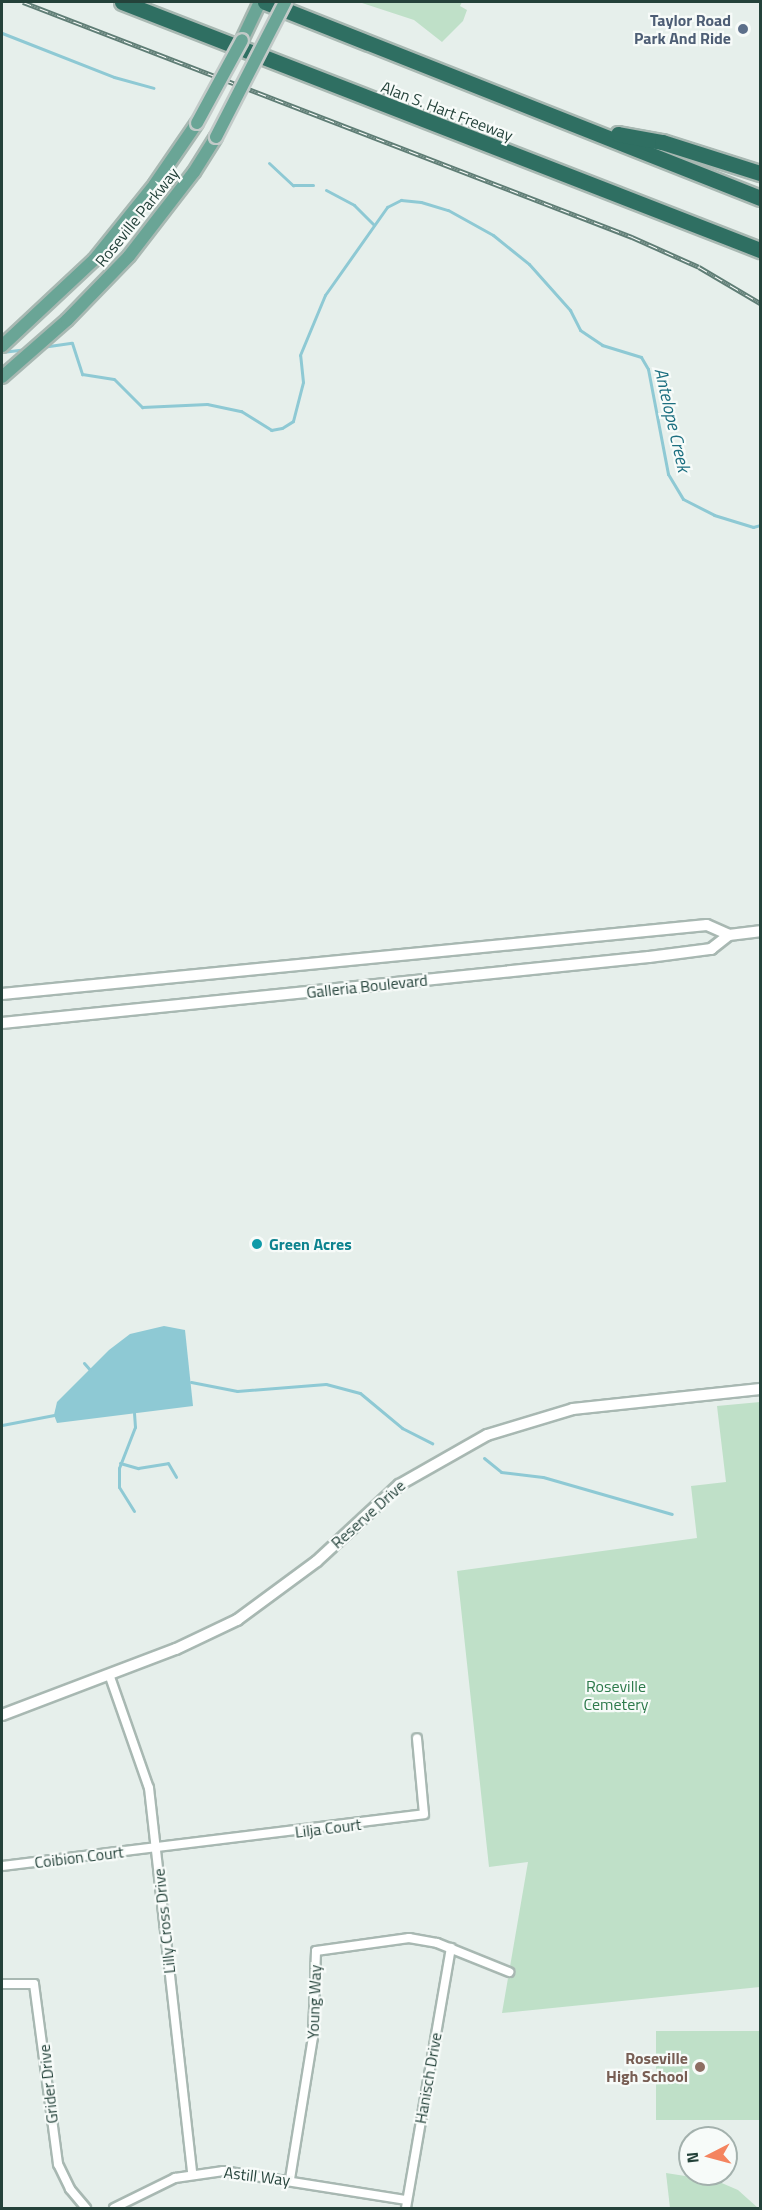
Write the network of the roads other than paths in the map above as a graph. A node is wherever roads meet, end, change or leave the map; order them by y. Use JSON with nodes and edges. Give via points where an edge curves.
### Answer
{"nodes":[{"id":1,"x":122,"y":2,"type":"edge"},
{"id":2,"x":260,"y":2,"type":"edge"},
{"id":3,"x":265,"y":2,"type":"edge"},
{"id":4,"x":285,"y":2,"type":"edge"},
{"id":5,"x":586,"y":128,"type":"junction"},
{"id":6,"x":760,"y":173,"type":"edge"},
{"id":7,"x":760,"y":198,"type":"edge"},
{"id":8,"x":711,"y":233,"type":"junction"},
{"id":9,"x":760,"y":250,"type":"edge"},
{"id":10,"x":760,"y":262,"type":"edge"},
{"id":11,"x":2,"y":346,"type":"edge"},
{"id":12,"x":2,"y":377,"type":"edge"},
{"id":13,"x":760,"y":932,"type":"edge"},
{"id":14,"x":729,"y":935,"type":"junction"},
{"id":15,"x":2,"y":994,"type":"edge"},
{"id":16,"x":2,"y":1023,"type":"edge"},
{"id":17,"x":760,"y":1389,"type":"edge"},
{"id":18,"x":109,"y":1674,"type":"junction"},
{"id":19,"x":2,"y":1715,"type":"edge"},
{"id":20,"x":417,"y":1738,"type":"dead end"},
{"id":21,"x":156,"y":1848,"type":"junction"},
{"id":22,"x":2,"y":1866,"type":"edge"},
{"id":23,"x":451,"y":1948,"type":"junction"},
{"id":24,"x":509,"y":1972,"type":"dead end"},
{"id":25,"x":2,"y":1984,"type":"edge"},
{"id":26,"x":192,"y":2174,"type":"junction"},
{"id":27,"x":290,"y":2179,"type":"junction"},
{"id":28,"x":406,"y":2204,"type":"edge"},
{"id":29,"x":86,"y":2208,"type":"edge"},
{"id":30,"x":114,"y":2208,"type":"edge"}],
"edges":[{"from":1,"to":8,"type":"highway","name":"Alan S. Hart Freeway"},
{"from":2,"to":11,"type":"main road","name":"Roseville Parkway","bridge":true,"via":[[197,123],[138,206],[82,272]]},
{"from":3,"to":5,"type":"highway"},
{"from":4,"to":12,"type":"main road","name":"Roseville Parkway","bridge":true,"via":[[216,137],[155,225],[107,280]]},
{"from":5,"to":6,"type":"highway","via":[[662,142]]},
{"from":5,"to":7,"type":"highway"},
{"from":8,"to":9,"type":"highway","name":"Alan S. Hart Freeway"},
{"from":8,"to":10,"type":"highway"},
{"from":13,"to":14,"type":"main road","name":"Galleria Boulevard"},
{"from":14,"to":15,"type":"main road","name":"Galleria Boulevard","via":[[707,925]]},
{"from":14,"to":16,"type":"main road","name":"Galleria Boulevard","via":[[711,949],[649,957]]},
{"from":17,"to":18,"type":"main road","name":"Reserve Drive","via":[[573,1409],[527,1420],[471,1442],[399,1485],[316,1561],[252,1610],[199,1640]]},
{"from":18,"to":19,"type":"main road","name":"Reserve Drive"},
{"from":18,"to":21,"type":"street","name":"Lilly Cross Drive","via":[[146,1772]]},
{"from":20,"to":21,"type":"street","name":"Lilja Court","via":[[424,1814]]},
{"from":21,"to":22,"type":"street","name":"Coibion Court"},
{"from":21,"to":26,"type":"street","name":"Lilly Cross Drive"},
{"from":23,"to":24,"type":"street","name":"Young Way"},
{"from":23,"to":27,"type":"street","name":"Young Way","via":[[409,1938],[316,1951],[313,2037]]},
{"from":23,"to":28,"type":"street","name":"Hanisch Drive"},
{"from":25,"to":29,"type":"street","name":"Grider Drive","via":[[34,1984],[58,2164],[70,2190]]},
{"from":26,"to":27,"type":"street","name":"Astill Way","via":[[237,2171]]},
{"from":26,"to":30,"type":"street","name":"Astill Way","via":[[159,2184]]},
{"from":27,"to":28,"type":"street","name":"Astill Way"}]}
